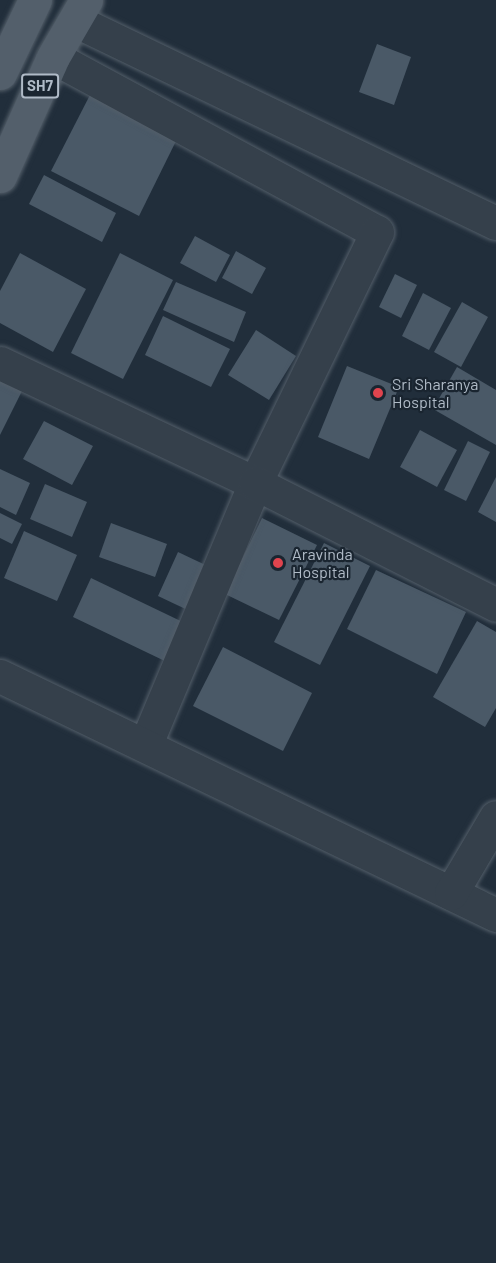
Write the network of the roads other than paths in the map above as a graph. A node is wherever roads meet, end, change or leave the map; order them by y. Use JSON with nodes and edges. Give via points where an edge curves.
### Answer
{"nodes":[{"id":1,"x":34,"y":0,"type":"edge"},
{"id":2,"x":81,"y":10,"type":"edge"},
{"id":3,"x":53,"y":57,"type":"junction"},
{"id":4,"x":0,"y":73,"type":"edge"},
{"id":5,"x":0,"y":176,"type":"edge"},
{"id":6,"x":496,"y":223,"type":"edge"},
{"id":7,"x":0,"y":363,"type":"edge"},
{"id":8,"x":255,"y":483,"type":"junction"},
{"id":9,"x":496,"y":605,"type":"edge"},
{"id":10,"x":0,"y":676,"type":"edge"},
{"id":11,"x":146,"y":743,"type":"junction"},
{"id":12,"x":496,"y":817,"type":"edge"},
{"id":13,"x":451,"y":893,"type":"junction"},
{"id":14,"x":496,"y":915,"type":"edge"}],
"edges":[{"from":1,"to":4,"type":"main road","number":"SH7"},
{"from":2,"to":3,"type":"main road","number":"SH7"},
{"from":2,"to":6,"type":"street"},
{"from":3,"to":5,"type":"main road","number":"SH7"},
{"from":3,"to":8,"type":"street","via":[[377,232]]},
{"from":7,"to":8,"type":"street"},
{"from":8,"to":9,"type":"street"},
{"from":8,"to":11,"type":"street"},
{"from":10,"to":11,"type":"street"},
{"from":11,"to":13,"type":"street"},
{"from":12,"to":13,"type":"street"},
{"from":13,"to":14,"type":"street"}]}
